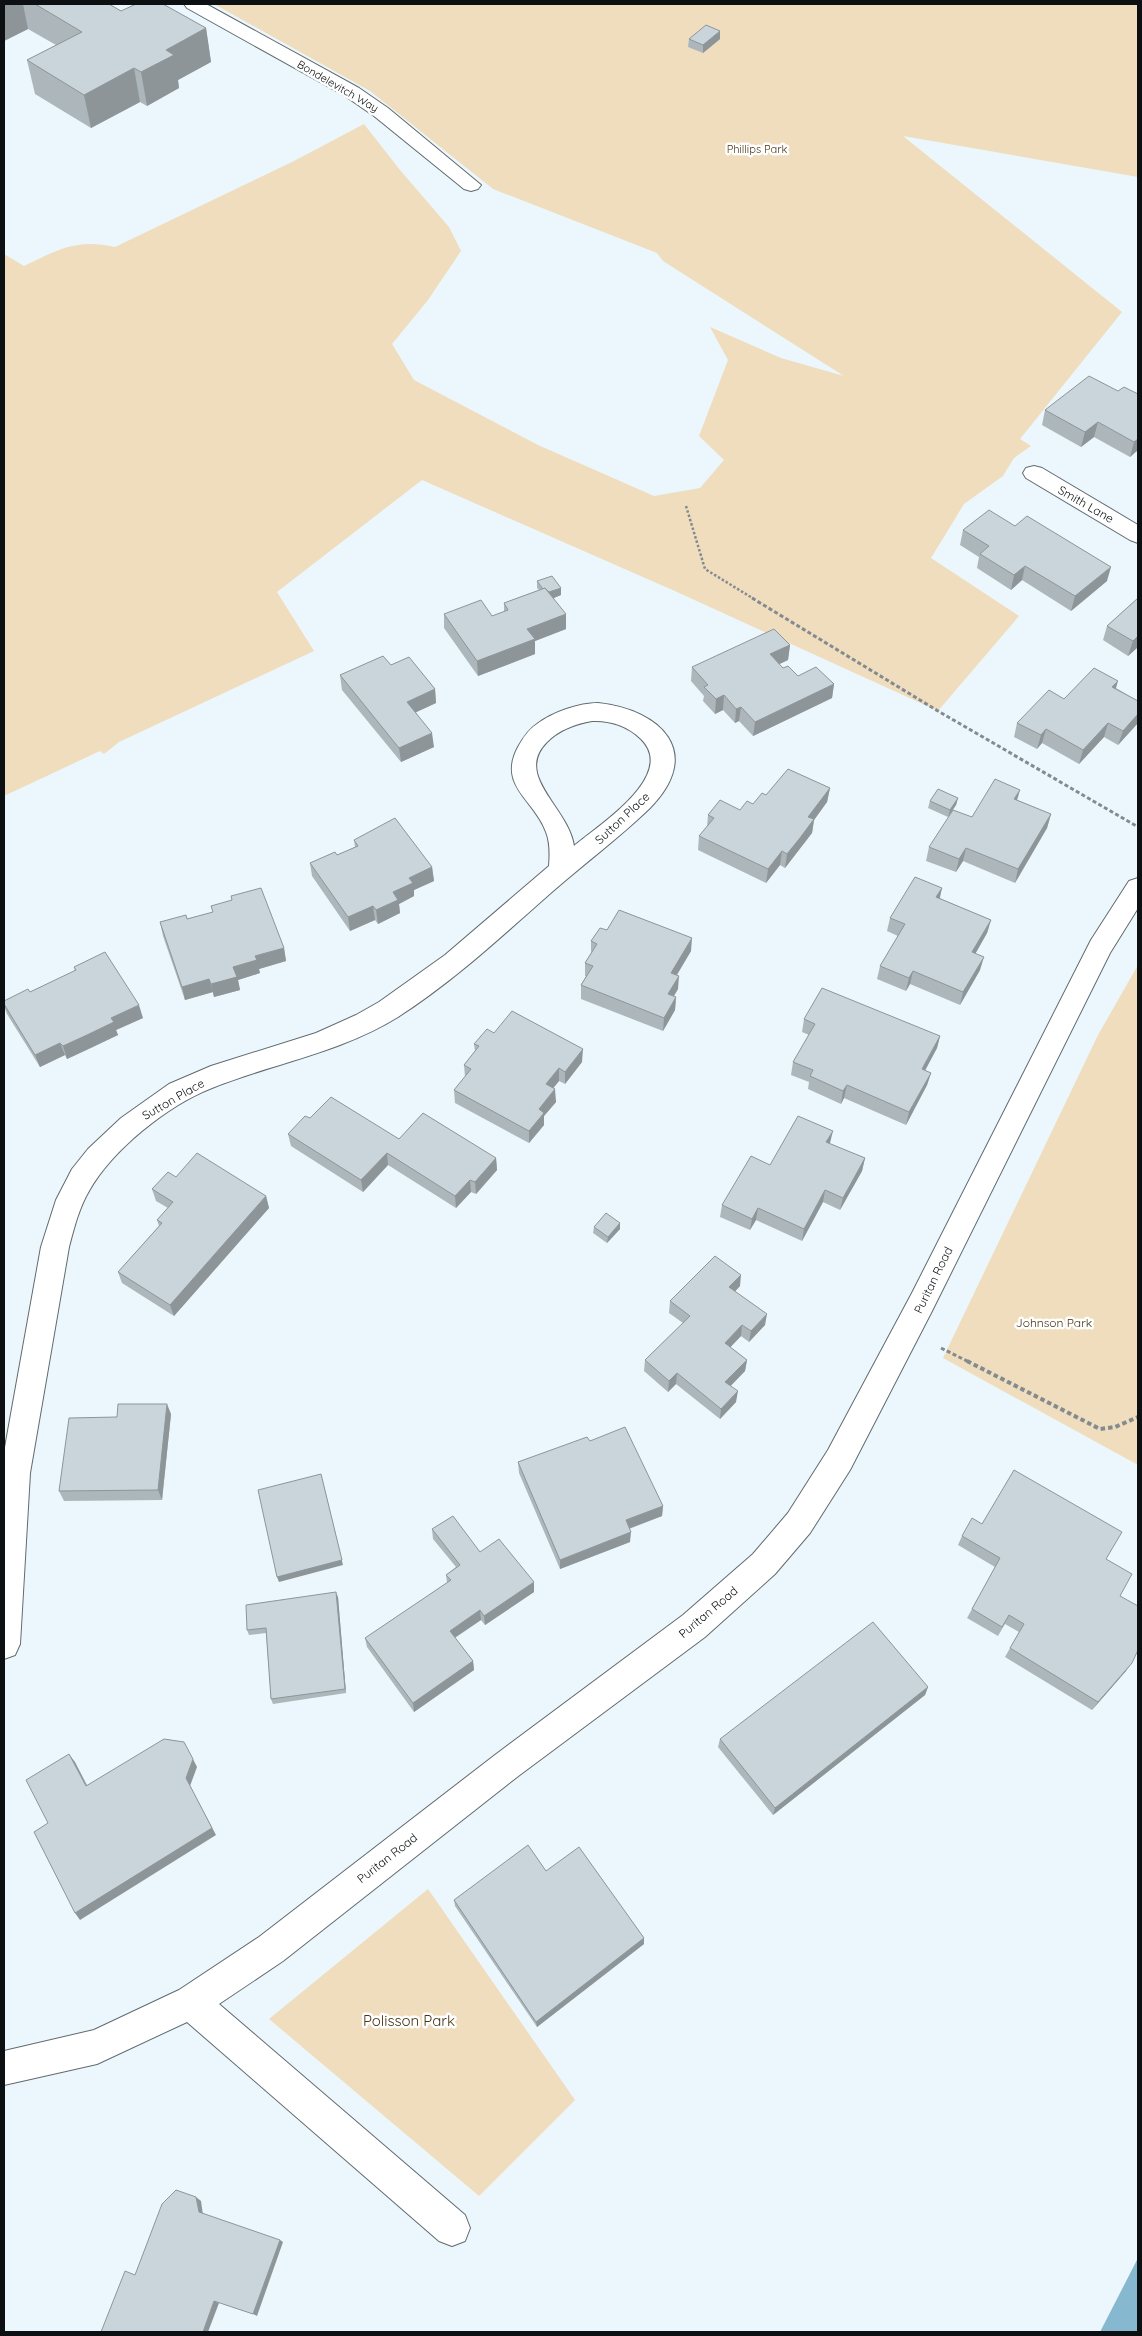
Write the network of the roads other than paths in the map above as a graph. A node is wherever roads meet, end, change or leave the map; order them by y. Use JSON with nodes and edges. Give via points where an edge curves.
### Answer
{"nodes":[{"id":1,"x":193,"y":4,"type":"edge"},
{"id":2,"x":471,"y":185,"type":"dead end"},
{"id":3,"x":1034,"y":473,"type":"dead end"},
{"id":4,"x":1138,"y":535,"type":"edge"},
{"id":5,"x":561,"y":870,"type":"junction"},
{"id":6,"x":1138,"y":888,"type":"edge"},
{"id":7,"x":9,"y":1474,"type":"edge"},
{"id":8,"x":4,"y":1644,"type":"edge"},
{"id":9,"x":191,"y":2002,"type":"junction"},
{"id":10,"x":4,"y":2068,"type":"edge"},
{"id":11,"x":452,"y":2228,"type":"dead end"}],
"edges":[{"from":1,"to":2,"type":"street","name":"Bondelevitch Way","via":[[352,92],[382,112]]},
{"from":3,"to":4,"type":"street","name":"Smith Lane"},
{"from":5,"to":5,"type":"street","name":"Sutton Place","via":[[645,800],[661,775],[664,754],[652,732],[627,717],[597,711],[567,718],[541,732],[526,753],[524,776],[536,800],[558,828],[562,845]]},
{"from":5,"to":7,"type":"street","name":"Sutton Place","via":[[446,968],[396,1005],[362,1025],[312,1045],[198,1081],[146,1111],[110,1144],[79,1182],[59,1227]]},
{"from":6,"to":9,"type":"street","name":"Puritan Road","via":[[1100,947],[908,1330],[839,1460],[798,1523],[764,1564],[694,1626],[271,1948]]},
{"from":7,"to":8,"type":"street","name":"Sutton Place"},
{"from":9,"to":10,"type":"street","name":"Puritan Road","via":[[97,2046]]},
{"from":9,"to":11,"type":"street"}]}
